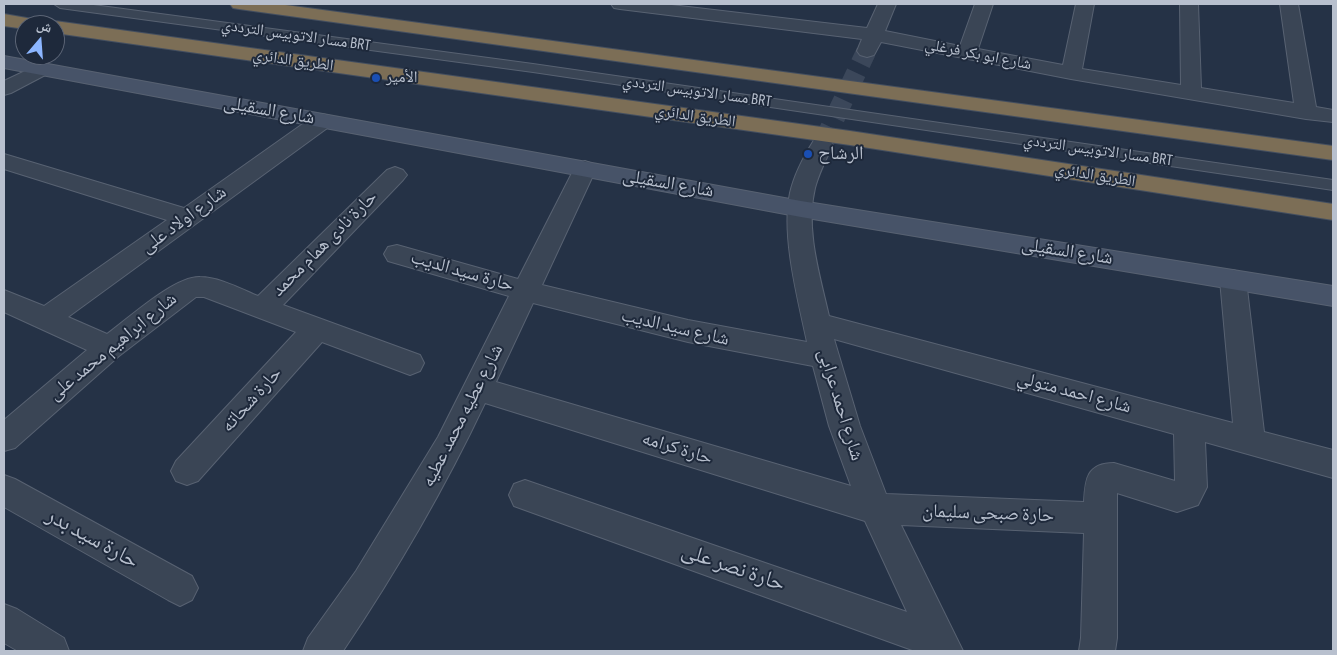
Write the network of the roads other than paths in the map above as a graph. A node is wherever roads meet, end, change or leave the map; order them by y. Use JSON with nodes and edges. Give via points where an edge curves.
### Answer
{"nodes":[{"id":1,"x":60,"y":4,"type":"edge"},
{"id":2,"x":239,"y":4,"type":"edge"},
{"id":3,"x":620,"y":4,"type":"edge"},
{"id":4,"x":886,"y":4,"type":"edge"},
{"id":5,"x":984,"y":4,"type":"edge"},
{"id":6,"x":1085,"y":4,"type":"edge"},
{"id":7,"x":1188,"y":4,"type":"edge"},
{"id":8,"x":1289,"y":4,"type":"edge"},
{"id":9,"x":65,"y":29,"type":"edge"},
{"id":10,"x":871,"y":44,"type":"junction"},
{"id":11,"x":967,"y":53,"type":"junction"},
{"id":12,"x":4,"y":62,"type":"edge"},
{"id":13,"x":42,"y":69,"type":"junction"},
{"id":14,"x":1071,"y":73,"type":"junction"},
{"id":15,"x":4,"y":89,"type":"edge"},
{"id":16,"x":1191,"y":94,"type":"junction"},
{"id":17,"x":1306,"y":113,"type":"junction"},
{"id":18,"x":1333,"y":116,"type":"edge"},
{"id":19,"x":322,"y":121,"type":"junction"},
{"id":20,"x":822,"y":145,"type":"tunnel mouth"},
{"id":21,"x":1333,"y":154,"type":"edge"},
{"id":22,"x":4,"y":161,"type":"edge"},
{"id":23,"x":585,"y":169,"type":"junction"},
{"id":24,"x":395,"y":175,"type":"dead end"},
{"id":25,"x":1333,"y":185,"type":"edge"},
{"id":26,"x":801,"y":209,"type":"junction"},
{"id":27,"x":1333,"y":212,"type":"edge"},
{"id":28,"x":188,"y":218,"type":"junction"},
{"id":29,"x":397,"y":254,"type":"dead end"},
{"id":30,"x":1233,"y":280,"type":"junction"},
{"id":31,"x":526,"y":291,"type":"junction"},
{"id":32,"x":1333,"y":296,"type":"edge"},
{"id":33,"x":4,"y":300,"type":"edge"},
{"id":34,"x":262,"y":309,"type":"junction"},
{"id":35,"x":46,"y":319,"type":"junction"},
{"id":36,"x":816,"y":323,"type":"junction"},
{"id":37,"x":316,"y":328,"type":"junction"},
{"id":38,"x":109,"y":348,"type":"junction"},
{"id":39,"x":824,"y":357,"type":"junction"},
{"id":40,"x":410,"y":363,"type":"dead end"},
{"id":41,"x":478,"y":389,"type":"junction"},
{"id":42,"x":1188,"y":424,"type":"junction"},
{"id":43,"x":4,"y":438,"type":"edge"},
{"id":44,"x":1250,"y":441,"type":"junction"},
{"id":45,"x":1333,"y":464,"type":"edge"},
{"id":46,"x":187,"y":471,"type":"dead end"},
{"id":47,"x":4,"y":490,"type":"edge"},
{"id":48,"x":525,"y":495,"type":"dead end"},
{"id":49,"x":876,"y":509,"type":"junction"},
{"id":50,"x":1100,"y":518,"type":"junction"},
{"id":51,"x":180,"y":588,"type":"dead end"},
{"id":52,"x":4,"y":622,"type":"edge"},
{"id":53,"x":943,"y":647,"type":"edge"},
{"id":54,"x":51,"y":651,"type":"edge"},
{"id":55,"x":321,"y":651,"type":"edge"},
{"id":56,"x":1097,"y":651,"type":"edge"}],
"edges":[{"from":1,"to":25,"type":"lane","name":"مسار الاتوبيس الترددي BRT","via":[[543,70]]},
{"from":2,"to":21,"type":"highway"},
{"from":3,"to":10,"type":"street","name":"شارع ابو بكر فرغلي"},
{"from":4,"to":10,"type":"street"},
{"from":5,"to":11,"type":"street"},
{"from":6,"to":14,"type":"street"},
{"from":7,"to":16,"type":"street"},
{"from":8,"to":17,"type":"street"},
{"from":9,"to":27,"type":"highway","name":"الطريق الدائري","via":[[850,138]]},
{"from":10,"to":11,"type":"street","name":"شارع ابو بكر فرغلي"},
{"from":11,"to":14,"type":"street","name":"شارع ابو بكر فرغلي"},
{"from":12,"to":13,"type":"street","name":"شارع السقيلى"},
{"from":13,"to":15,"type":"street"},
{"from":13,"to":19,"type":"street","name":"شارع السقيلى"},
{"from":14,"to":16,"type":"street","name":"شارع ابو بكر فرغلي"},
{"from":16,"to":17,"type":"street","name":"شارع ابو بكر فرغلي"},
{"from":17,"to":18,"type":"street","name":"شارع ابو بكر فرغلي"},
{"from":19,"to":23,"type":"street","name":"شارع السقيلى"},
{"from":19,"to":28,"type":"street","name":"شارع اولاد على"},
{"from":20,"to":26,"type":"street","name":"شارع احمد عرابى","via":[[804,184]]},
{"from":22,"to":28,"type":"street"},
{"from":23,"to":26,"type":"street","name":"شارع السقيلى"},
{"from":23,"to":31,"type":"street","name":"شارع عطيه محمد عطيه"},
{"from":24,"to":34,"type":"street","name":"حارة نادى همام محمد"},
{"from":26,"to":30,"type":"street","name":"شارع السقيلى"},
{"from":26,"to":36,"type":"street","name":"شارع احمد عرابى","via":[[802,244]]},
{"from":28,"to":35,"type":"street","name":"شارع اولاد على"},
{"from":29,"to":31,"type":"street","name":"حارة سيد الديب"},
{"from":30,"to":32,"type":"street","name":"شارع السقيلى"},
{"from":30,"to":44,"type":"street"},
{"from":31,"to":39,"type":"street","name":"شارع سيد الديب","via":[[668,327]]},
{"from":31,"to":41,"type":"street","name":"شارع عطيه محمد عطيه"},
{"from":33,"to":35,"type":"street"},
{"from":34,"to":37,"type":"street","name":"حارة نادى همام محمد"},
{"from":34,"to":38,"type":"street","name":"شارع ابراهيم محمد على","via":[[208,288],[192,287]]},
{"from":35,"to":38,"type":"street"},
{"from":36,"to":39,"type":"street","name":"شارع احمد عرابى"},
{"from":36,"to":42,"type":"street","name":"شارع احمد متولي"},
{"from":37,"to":40,"type":"street","name":"حارة نادى همام محمد"},
{"from":37,"to":46,"type":"street","name":"حارة شحاته"},
{"from":38,"to":43,"type":"street","name":"شارع ابراهيم محمد على"},
{"from":39,"to":49,"type":"street","name":"شارع احمد عرابى","via":[[849,440]]},
{"from":41,"to":49,"type":"street","name":"حارة كرامه"},
{"from":41,"to":55,"type":"street","name":"شارع عطيه محمد عطيه","via":[[412,512]]},
{"from":42,"to":44,"type":"street","name":"شارع احمد متولي"},
{"from":42,"to":50,"type":"street","via":[[1190,491],[1177,497],[1106,478],[1101,486]]},
{"from":44,"to":45,"type":"street","name":"شارع احمد متولي"},
{"from":47,"to":51,"type":"street","name":"حارة سيد بدر"},
{"from":48,"to":53,"type":"street","name":"حارة نصر على"},
{"from":49,"to":50,"type":"street","name":"حارة صبحى سليمان"},
{"from":49,"to":53,"type":"street","name":"شارع احمد عرابى"},
{"from":50,"to":56,"type":"street"},
{"from":52,"to":54,"type":"street"}]}
